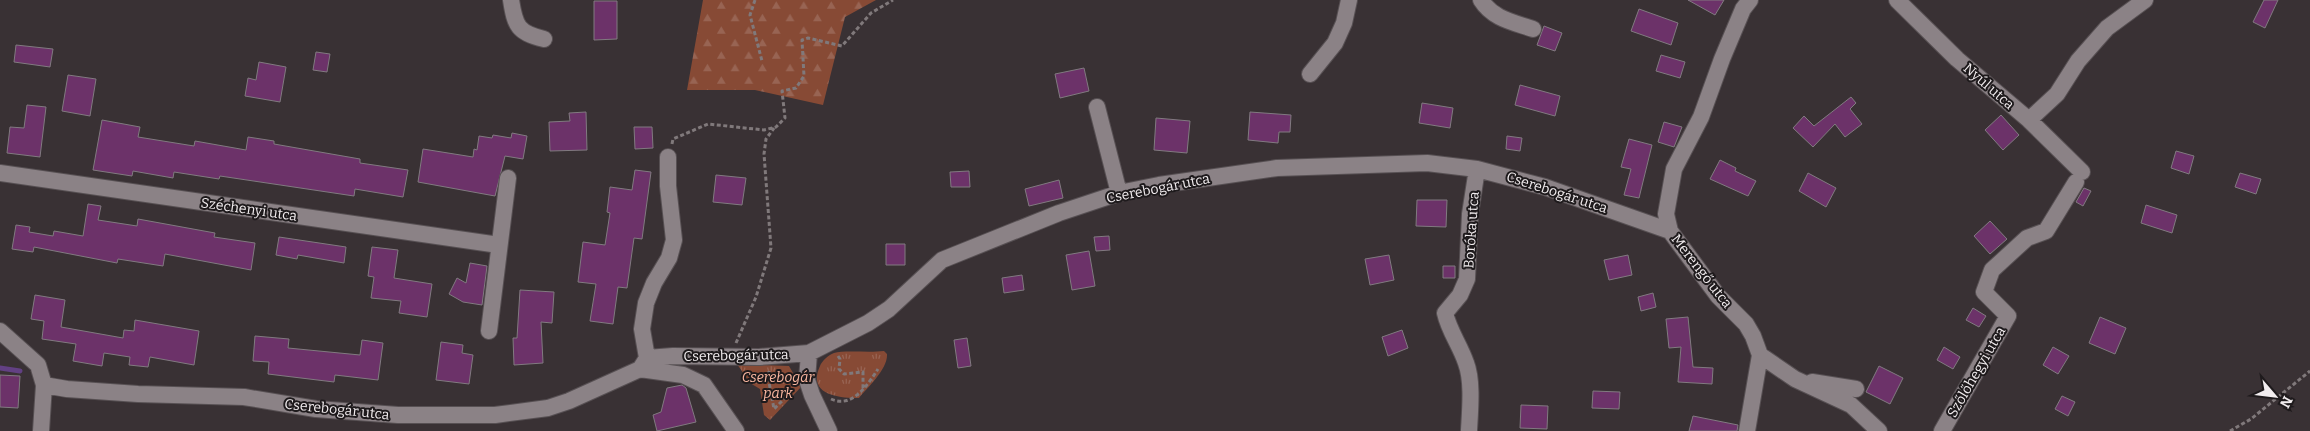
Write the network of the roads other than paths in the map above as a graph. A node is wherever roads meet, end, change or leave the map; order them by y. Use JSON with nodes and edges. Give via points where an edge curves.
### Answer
{"nodes":[{"id":1,"x":511,"y":0,"type":"edge"},
{"id":2,"x":1349,"y":0,"type":"edge"},
{"id":3,"x":1481,"y":0,"type":"edge"},
{"id":4,"x":1750,"y":0,"type":"edge"},
{"id":5,"x":1897,"y":0,"type":"edge"},
{"id":6,"x":2145,"y":0,"type":"edge"},
{"id":7,"x":1533,"y":29,"type":"dead end"},
{"id":8,"x":544,"y":39,"type":"dead end"},
{"id":9,"x":1310,"y":74,"type":"dead end"},
{"id":10,"x":1097,"y":107,"type":"dead end"},
{"id":11,"x":2029,"y":120,"type":"junction"},
{"id":12,"x":668,"y":157,"type":"road end"},
{"id":13,"x":1477,"y":169,"type":"junction"},
{"id":14,"x":0,"y":173,"type":"edge"},
{"id":15,"x":2079,"y":177,"type":"joint"},
{"id":16,"x":508,"y":178,"type":"dead end"},
{"id":17,"x":1119,"y":193,"type":"junction"},
{"id":18,"x":1670,"y":231,"type":"junction"},
{"id":19,"x":499,"y":246,"type":"junction"},
{"id":20,"x":0,"y":330,"type":"edge"},
{"id":21,"x":489,"y":331,"type":"dead end"},
{"id":22,"x":0,"y":346,"type":"edge"},
{"id":23,"x":21,"y":350,"type":"junction"},
{"id":24,"x":809,"y":353,"type":"junction"},
{"id":25,"x":1760,"y":355,"type":"junction"},
{"id":26,"x":643,"y":363,"type":"junction"},
{"id":27,"x":1795,"y":379,"type":"junction"},
{"id":28,"x":44,"y":385,"type":"junction"},
{"id":29,"x":1856,"y":389,"type":"dead end"},
{"id":30,"x":1469,"y":430,"type":"dead end"},
{"id":31,"x":40,"y":431,"type":"edge"},
{"id":32,"x":736,"y":431,"type":"edge"},
{"id":33,"x":829,"y":431,"type":"edge"},
{"id":34,"x":1747,"y":431,"type":"edge"},
{"id":35,"x":1879,"y":431,"type":"edge"},
{"id":36,"x":1942,"y":431,"type":"edge"}],
"edges":[{"from":1,"to":8,"type":"street","via":[[516,26],[528,36]]},
{"from":2,"to":9,"type":"street","via":[[1335,43]]},
{"from":3,"to":7,"type":"street","via":[[1496,16]]},
{"from":4,"to":18,"type":"street","name":"Merengő utca","via":[[1722,59],[1701,117],[1674,169],[1666,214]]},
{"from":5,"to":11,"type":"street","name":"Nyúl utca","via":[[1957,59]]},
{"from":6,"to":11,"type":"street","via":[[2107,28],[2078,61],[2057,94]]},
{"from":10,"to":17,"type":"street"},
{"from":11,"to":15,"type":"street","name":"Nyúl utca"},
{"from":12,"to":26,"type":"street","via":[[674,240],[669,258],[646,303],[642,329]]},
{"from":13,"to":17,"type":"street","name":"Cserebogár utca","via":[[1427,163],[1277,168]]},
{"from":13,"to":18,"type":"street","name":"Cserebogár utca","via":[[1545,187]]},
{"from":13,"to":30,"type":"street","name":"Boróka utca","via":[[1470,214],[1467,279],[1460,295],[1444,313],[1448,328],[1467,364]]},
{"from":14,"to":19,"type":"street","name":"Széchenyi utca"},
{"from":15,"to":36,"type":"street","name":"Szőlőhegyi utca","via":[[2046,232],[2027,238],[1992,270],[1984,292],[2008,316]]},
{"from":16,"to":19,"type":"street"},
{"from":17,"to":24,"type":"street","name":"Cserebogár utca","via":[[950,256],[889,309]]},
{"from":18,"to":25,"type":"street","name":"Merengő utca","via":[[1718,296],[1746,324]]},
{"from":19,"to":21,"type":"street"},
{"from":20,"to":23,"type":"street"},
{"from":22,"to":23,"type":"street"},
{"from":23,"to":28,"type":"street","via":[[38,365]]},
{"from":24,"to":26,"type":"street","name":"Cserebogár utca","via":[[736,358],[673,356]]},
{"from":24,"to":33,"type":"street","via":[[807,380]]},
{"from":25,"to":27,"type":"street"},
{"from":25,"to":34,"type":"street"},
{"from":26,"to":28,"type":"street","name":"Cserebogár utca","via":[[569,401],[548,408],[495,415],[373,414],[290,406],[244,397],[67,389]]},
{"from":26,"to":32,"type":"street","via":[[704,385]]},
{"from":27,"to":29,"type":"street"},
{"from":27,"to":35,"type":"street","via":[[1851,405]]},
{"from":28,"to":31,"type":"street"}]}
